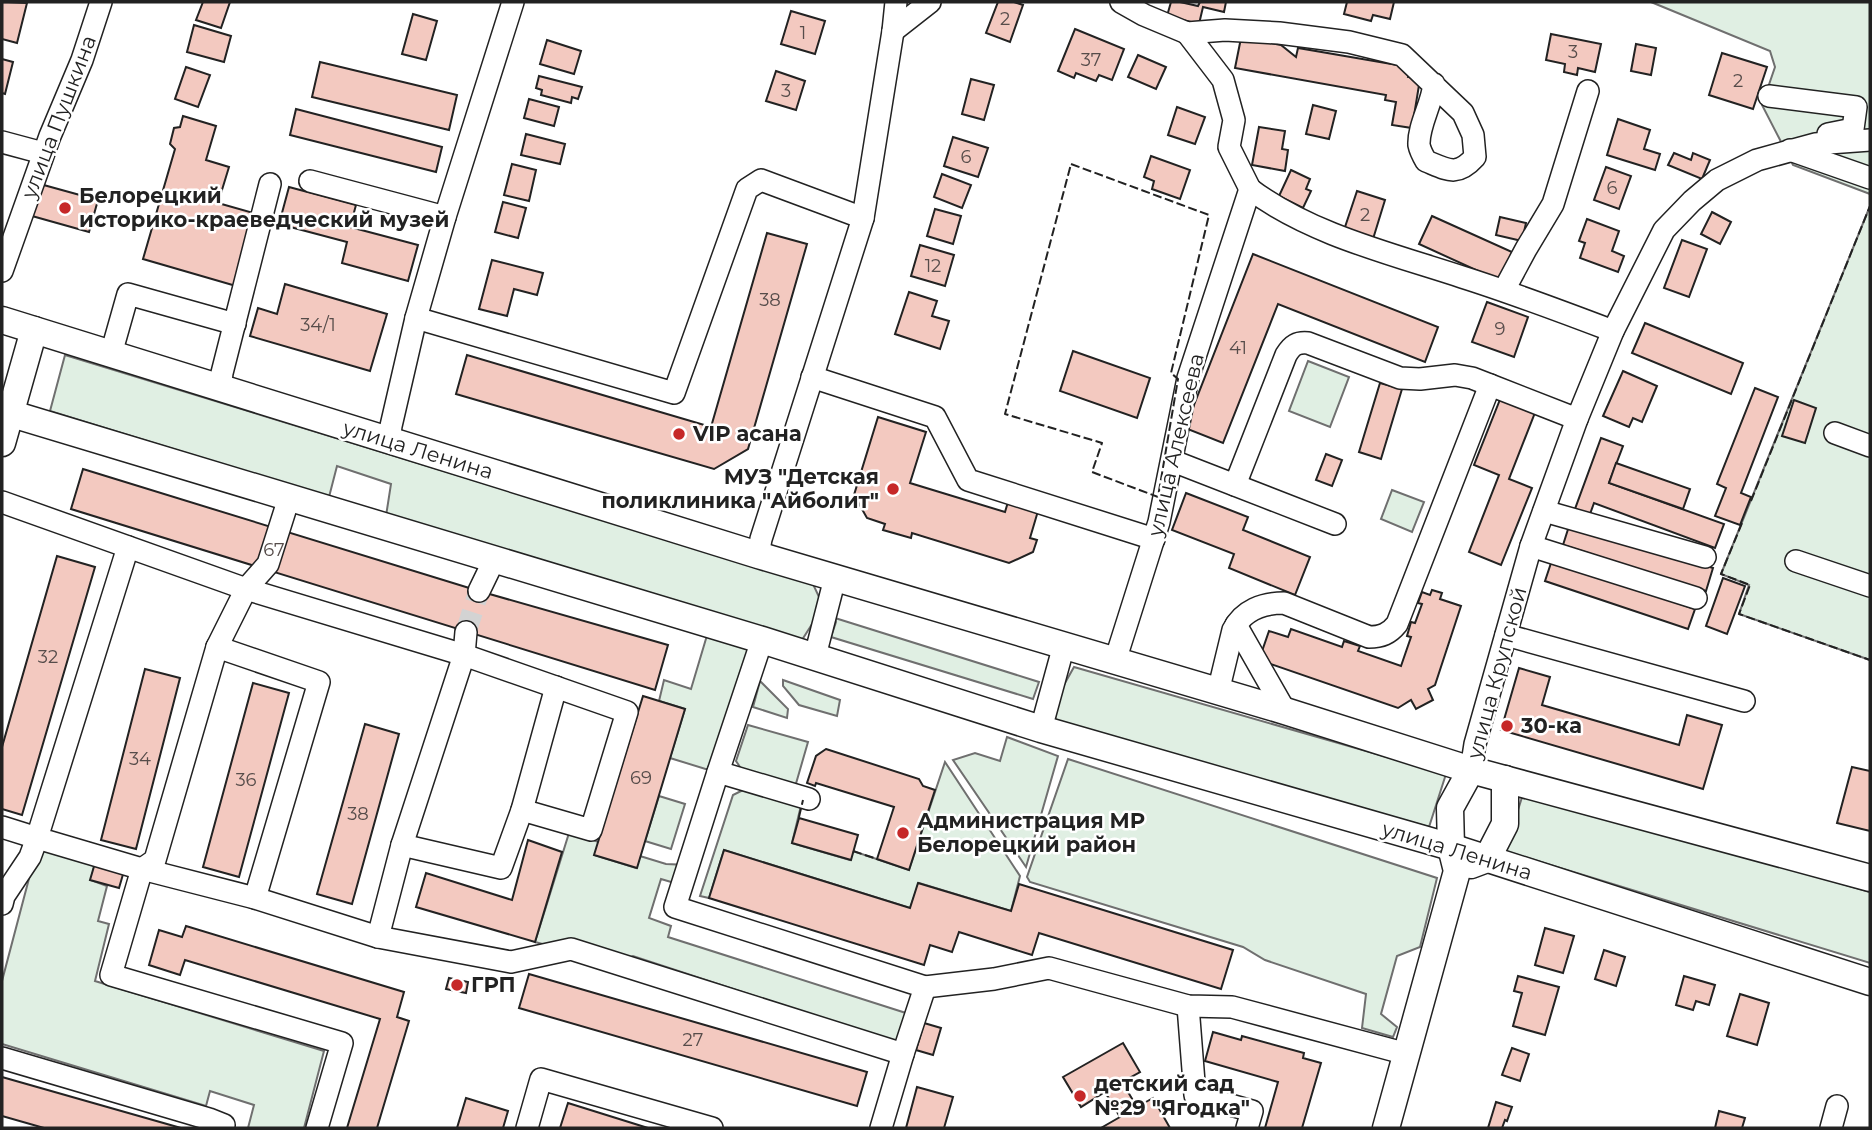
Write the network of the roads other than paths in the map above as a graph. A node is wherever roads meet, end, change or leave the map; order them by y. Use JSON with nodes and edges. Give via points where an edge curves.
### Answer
{"nodes":[{"id":1,"x":102,"y":2,"type":"edge"},
{"id":2,"x":513,"y":2,"type":"edge"},
{"id":3,"x":896,"y":2,"type":"edge"},
{"id":4,"x":930,"y":2,"type":"edge"},
{"id":5,"x":1121,"y":2,"type":"edge"},
{"id":6,"x":893,"y":31,"type":"junction"},
{"id":7,"x":1187,"y":33,"type":"junction"},
{"id":8,"x":1434,"y":84,"type":"dead end"},
{"id":9,"x":1588,"y":91,"type":"dead end"},
{"id":10,"x":1769,"y":96,"type":"dead end"},
{"id":11,"x":1870,"y":140,"type":"edge"},
{"id":12,"x":2,"y":142,"type":"edge"},
{"id":13,"x":1815,"y":144,"type":"junction"},
{"id":14,"x":1790,"y":150,"type":"junction"},
{"id":15,"x":43,"y":153,"type":"junction"},
{"id":16,"x":1870,"y":178,"type":"edge"},
{"id":17,"x":310,"y":181,"type":"dead end"},
{"id":18,"x":270,"y":184,"type":"dead end"},
{"id":19,"x":1250,"y":190,"type":"junction"},
{"id":20,"x":445,"y":216,"type":"junction"},
{"id":21,"x":863,"y":218,"type":"junction"},
{"id":22,"x":2,"y":271,"type":"edge"},
{"id":23,"x":1504,"y":290,"type":"junction"},
{"id":24,"x":416,"y":318,"type":"junction"},
{"id":25,"x":2,"y":320,"type":"edge"},
{"id":26,"x":235,"y":324,"type":"junction"},
{"id":27,"x":34,"y":330,"type":"junction"},
{"id":28,"x":1613,"y":331,"type":"junction"},
{"id":29,"x":111,"y":354,"type":"junction"},
{"id":30,"x":812,"y":377,"type":"junction"},
{"id":31,"x":1490,"y":385,"type":"junction"},
{"id":32,"x":220,"y":389,"type":"junction"},
{"id":33,"x":6,"y":412,"type":"edge"},
{"id":34,"x":1577,"y":419,"type":"junction"},
{"id":35,"x":1835,"y":433,"type":"dead end"},
{"id":36,"x":389,"y":441,"type":"junction"},
{"id":37,"x":2,"y":443,"type":"edge"},
{"id":38,"x":1870,"y":446,"type":"edge"},
{"id":39,"x":1173,"y":461,"type":"junction"},
{"id":40,"x":1235,"y":485,"type":"junction"},
{"id":41,"x":289,"y":498,"type":"junction"},
{"id":42,"x":2,"y":502,"type":"edge"},
{"id":43,"x":1544,"y":512,"type":"junction"},
{"id":44,"x":1335,"y":524,"type":"dead end"},
{"id":45,"x":1154,"y":539,"type":"junction"},
{"id":46,"x":1531,"y":546,"type":"junction"},
{"id":47,"x":128,"y":547,"type":"junction"},
{"id":48,"x":758,"y":555,"type":"junction"},
{"id":49,"x":1705,"y":557,"type":"dead end"},
{"id":50,"x":494,"y":560,"type":"junction"},
{"id":51,"x":1796,"y":561,"type":"dead end"},
{"id":52,"x":835,"y":578,"type":"junction"},
{"id":53,"x":1870,"y":586,"type":"edge"},
{"id":54,"x":246,"y":589,"type":"junction"},
{"id":55,"x":479,"y":591,"type":"tunnel mouth"},
{"id":56,"x":1696,"y":598,"type":"dead end"},
{"id":57,"x":1236,"y":625,"type":"junction"},
{"id":58,"x":466,"y":632,"type":"tunnel mouth"},
{"id":59,"x":1506,"y":635,"type":"junction"},
{"id":60,"x":762,"y":640,"type":"junction"},
{"id":61,"x":1064,"y":645,"type":"junction"},
{"id":62,"x":217,"y":648,"type":"junction"},
{"id":63,"x":464,"y":655,"type":"junction"},
{"id":64,"x":815,"y":656,"type":"junction"},
{"id":65,"x":1115,"y":661,"type":"junction"},
{"id":66,"x":556,"y":687,"type":"junction"},
{"id":67,"x":1218,"y":692,"type":"junction"},
{"id":68,"x":1744,"y":701,"type":"dead end"},
{"id":69,"x":1285,"y":711,"type":"junction"},
{"id":70,"x":1041,"y":729,"type":"junction"},
{"id":71,"x":1471,"y":770,"type":"junction"},
{"id":72,"x":718,"y":772,"type":"junction"},
{"id":73,"x":1505,"y":779,"type":"junction"},
{"id":74,"x":809,"y":799,"type":"dead end"},
{"id":75,"x":522,"y":810,"type":"junction"},
{"id":76,"x":2,"y":827,"type":"edge"},
{"id":77,"x":37,"y":838,"type":"junction"},
{"id":78,"x":402,"y":845,"type":"junction"},
{"id":79,"x":1454,"y":859,"type":"junction"},
{"id":80,"x":1487,"y":859,"type":"junction"},
{"id":81,"x":142,"y":869,"type":"junction"},
{"id":82,"x":1870,"y":878,"type":"edge"},
{"id":83,"x":255,"y":898,"type":"junction"},
{"id":84,"x":2,"y":904,"type":"edge"},
{"id":85,"x":377,"y":937,"type":"junction"},
{"id":86,"x":1870,"y":982,"type":"edge"},
{"id":87,"x":925,"y":987,"type":"junction"},
{"id":88,"x":1188,"y":1006,"type":"junction"},
{"id":89,"x":903,"y":1054,"type":"junction"},
{"id":90,"x":1406,"y":1054,"type":"junction"},
{"id":91,"x":2,"y":1058,"type":"edge"},
{"id":92,"x":1837,"y":1106,"type":"dead end"},
{"id":93,"x":223,"y":1128,"type":"edge"},
{"id":94,"x":317,"y":1128,"type":"edge"},
{"id":95,"x":527,"y":1128,"type":"edge"},
{"id":96,"x":712,"y":1128,"type":"edge"},
{"id":97,"x":881,"y":1128,"type":"edge"},
{"id":98,"x":1247,"y":1128,"type":"edge"},
{"id":99,"x":1386,"y":1128,"type":"edge"},
{"id":100,"x":1832,"y":1128,"type":"edge"}],
"edges":[{"from":1,"to":15,"type":"street","name":"улица Пушкина"},
{"from":2,"to":20,"type":"street"},
{"from":3,"to":6,"type":"street"},
{"from":4,"to":6,"type":"street"},
{"from":5,"to":7,"type":"street"},
{"from":6,"to":21,"type":"street"},
{"from":7,"to":8,"type":"street","via":[[1225,30],[1349,42],[1402,55]]},
{"from":7,"to":19,"type":"street","via":[[1223,80],[1234,120],[1229,147]]},
{"from":9,"to":23,"type":"street","via":[[1553,204]]},
{"from":10,"to":13,"type":"street","via":[[1856,107],[1853,129],[1827,134]]},
{"from":11,"to":13,"type":"street"},
{"from":12,"to":15,"type":"street"},
{"from":13,"to":14,"type":"street","name":"улица Крупской"},
{"from":14,"to":16,"type":"street"},
{"from":14,"to":28,"type":"street","name":"улица Крупской","via":[[1717,180],[1692,201],[1664,230]]},
{"from":15,"to":22,"type":"street","name":"улица Пушкина"},
{"from":17,"to":20,"type":"street"},
{"from":18,"to":26,"type":"street"},
{"from":19,"to":23,"type":"street","via":[[1270,205],[1340,236]]},
{"from":19,"to":39,"type":"street","name":"улица Алексеева","via":[[1188,378]]},
{"from":20,"to":24,"type":"street"},
{"from":21,"to":24,"type":"street","via":[[761,180],[747,189],[674,393]]},
{"from":21,"to":30,"type":"street"},
{"from":23,"to":28,"type":"street"},
{"from":24,"to":36,"type":"street"},
{"from":25,"to":27,"type":"main road","name":"улица Ленина"},
{"from":26,"to":29,"type":"street","via":[[128,293]]},
{"from":26,"to":32,"type":"street"},
{"from":27,"to":29,"type":"main road","name":"улица Ленина"},
{"from":27,"to":33,"type":"main road"},
{"from":28,"to":34,"type":"street","name":"улица Крупской"},
{"from":29,"to":32,"type":"main road","name":"улица Ленина"},
{"from":30,"to":45,"type":"street","via":[[935,417],[968,480]]},
{"from":30,"to":48,"type":"street"},
{"from":31,"to":34,"type":"street"},
{"from":31,"to":40,"type":"street","via":[[1455,375],[1400,378],[1308,343],[1295,344],[1286,355]]},
{"from":31,"to":57,"type":"street","via":[[1391,631],[1369,637],[1284,603],[1259,606]]},
{"from":32,"to":36,"type":"main road","name":"улица Ленина"},
{"from":33,"to":37,"type":"main road"},
{"from":33,"to":41,"type":"main road","name":"улица Ленина"},
{"from":34,"to":43,"type":"street","name":"улица Крупской"},
{"from":35,"to":38,"type":"street"},
{"from":36,"to":48,"type":"main road","name":"улица Ленина"},
{"from":39,"to":40,"type":"street"},
{"from":39,"to":45,"type":"street","name":"улица Алексеева"},
{"from":40,"to":44,"type":"street"},
{"from":41,"to":50,"type":"main road","name":"улица Ленина"},
{"from":41,"to":54,"type":"street","via":[[268,564]]},
{"from":42,"to":47,"type":"street"},
{"from":43,"to":46,"type":"street","name":"улица Крупской"},
{"from":43,"to":49,"type":"street"},
{"from":45,"to":65,"type":"street","name":"улица Алексеева"},
{"from":46,"to":56,"type":"street"},
{"from":46,"to":59,"type":"street","name":"улица Крупской"},
{"from":47,"to":54,"type":"street"},
{"from":47,"to":77,"type":"street"},
{"from":48,"to":52,"type":"main road","name":"улица Ленина"},
{"from":50,"to":55,"type":"street"},
{"from":50,"to":60,"type":"main road","name":"улица Ленина"},
{"from":51,"to":53,"type":"street"},
{"from":52,"to":61,"type":"main road","name":"улица Ленина"},
{"from":52,"to":64,"type":"street"},
{"from":54,"to":62,"type":"street"},
{"from":54,"to":63,"type":"street"},
{"from":57,"to":67,"type":"street"},
{"from":57,"to":69,"type":"street"},
{"from":58,"to":63,"type":"street"},
{"from":59,"to":68,"type":"street"},
{"from":59,"to":71,"type":"street","name":"улица Крупской"},
{"from":60,"to":64,"type":"main road","name":"улица Ленина"},
{"from":60,"to":72,"type":"street"},
{"from":61,"to":65,"type":"main road","name":"улица Ленина"},
{"from":61,"to":70,"type":"street"},
{"from":62,"to":81,"type":"street","via":[[155,860]]},
{"from":62,"to":83,"type":"street","via":[[319,682]]},
{"from":63,"to":66,"type":"street"},
{"from":63,"to":78,"type":"street"},
{"from":64,"to":70,"type":"main road","name":"улица Ленина"},
{"from":65,"to":67,"type":"main road","name":"улица Ленина"},
{"from":66,"to":75,"type":"street"},
{"from":66,"to":75,"type":"street","via":[[627,712],[591,830]]},
{"from":67,"to":69,"type":"main road","name":"улица Ленина"},
{"from":69,"to":71,"type":"main road","name":"улица Ленина"},
{"from":70,"to":79,"type":"main road","name":"улица Ленина"},
{"from":71,"to":73,"type":"main road","name":"улица Ленина"},
{"from":71,"to":79,"type":"main road","name":"улица Крупской","via":[[1450,807]]},
{"from":72,"to":74,"type":"street"},
{"from":72,"to":87,"type":"street","via":[[675,907]]},
{"from":73,"to":80,"type":"main road","via":[[1505,824]]},
{"from":73,"to":82,"type":"main road","name":"улица Ленина"},
{"from":75,"to":78,"type":"street","via":[[502,868]]},
{"from":76,"to":77,"type":"street"},
{"from":77,"to":81,"type":"street"},
{"from":77,"to":84,"type":"street"},
{"from":78,"to":85,"type":"street"},
{"from":79,"to":80,"type":"main road","name":"улица Ленина"},
{"from":79,"to":90,"type":"main road","name":"улица Крупской"},
{"from":80,"to":86,"type":"main road","name":"улица Ленина"},
{"from":81,"to":83,"type":"street"},
{"from":81,"to":94,"type":"street","via":[[111,975],[342,1043]]},
{"from":83,"to":85,"type":"street"},
{"from":85,"to":89,"type":"street","via":[[511,962],[571,949]]},
{"from":87,"to":88,"type":"street","via":[[1049,968]]},
{"from":87,"to":89,"type":"street"},
{"from":88,"to":90,"type":"street","via":[[1232,1007]]},
{"from":88,"to":98,"type":"street","via":[[1195,1095],[1252,1111]]},
{"from":89,"to":97,"type":"street"},
{"from":90,"to":99,"type":"main road","name":"улица Крупской"},
{"from":91,"to":93,"type":"street","via":[[209,1119]]},
{"from":92,"to":100,"type":"street"},
{"from":95,"to":96,"type":"street","via":[[541,1079]]}]}
